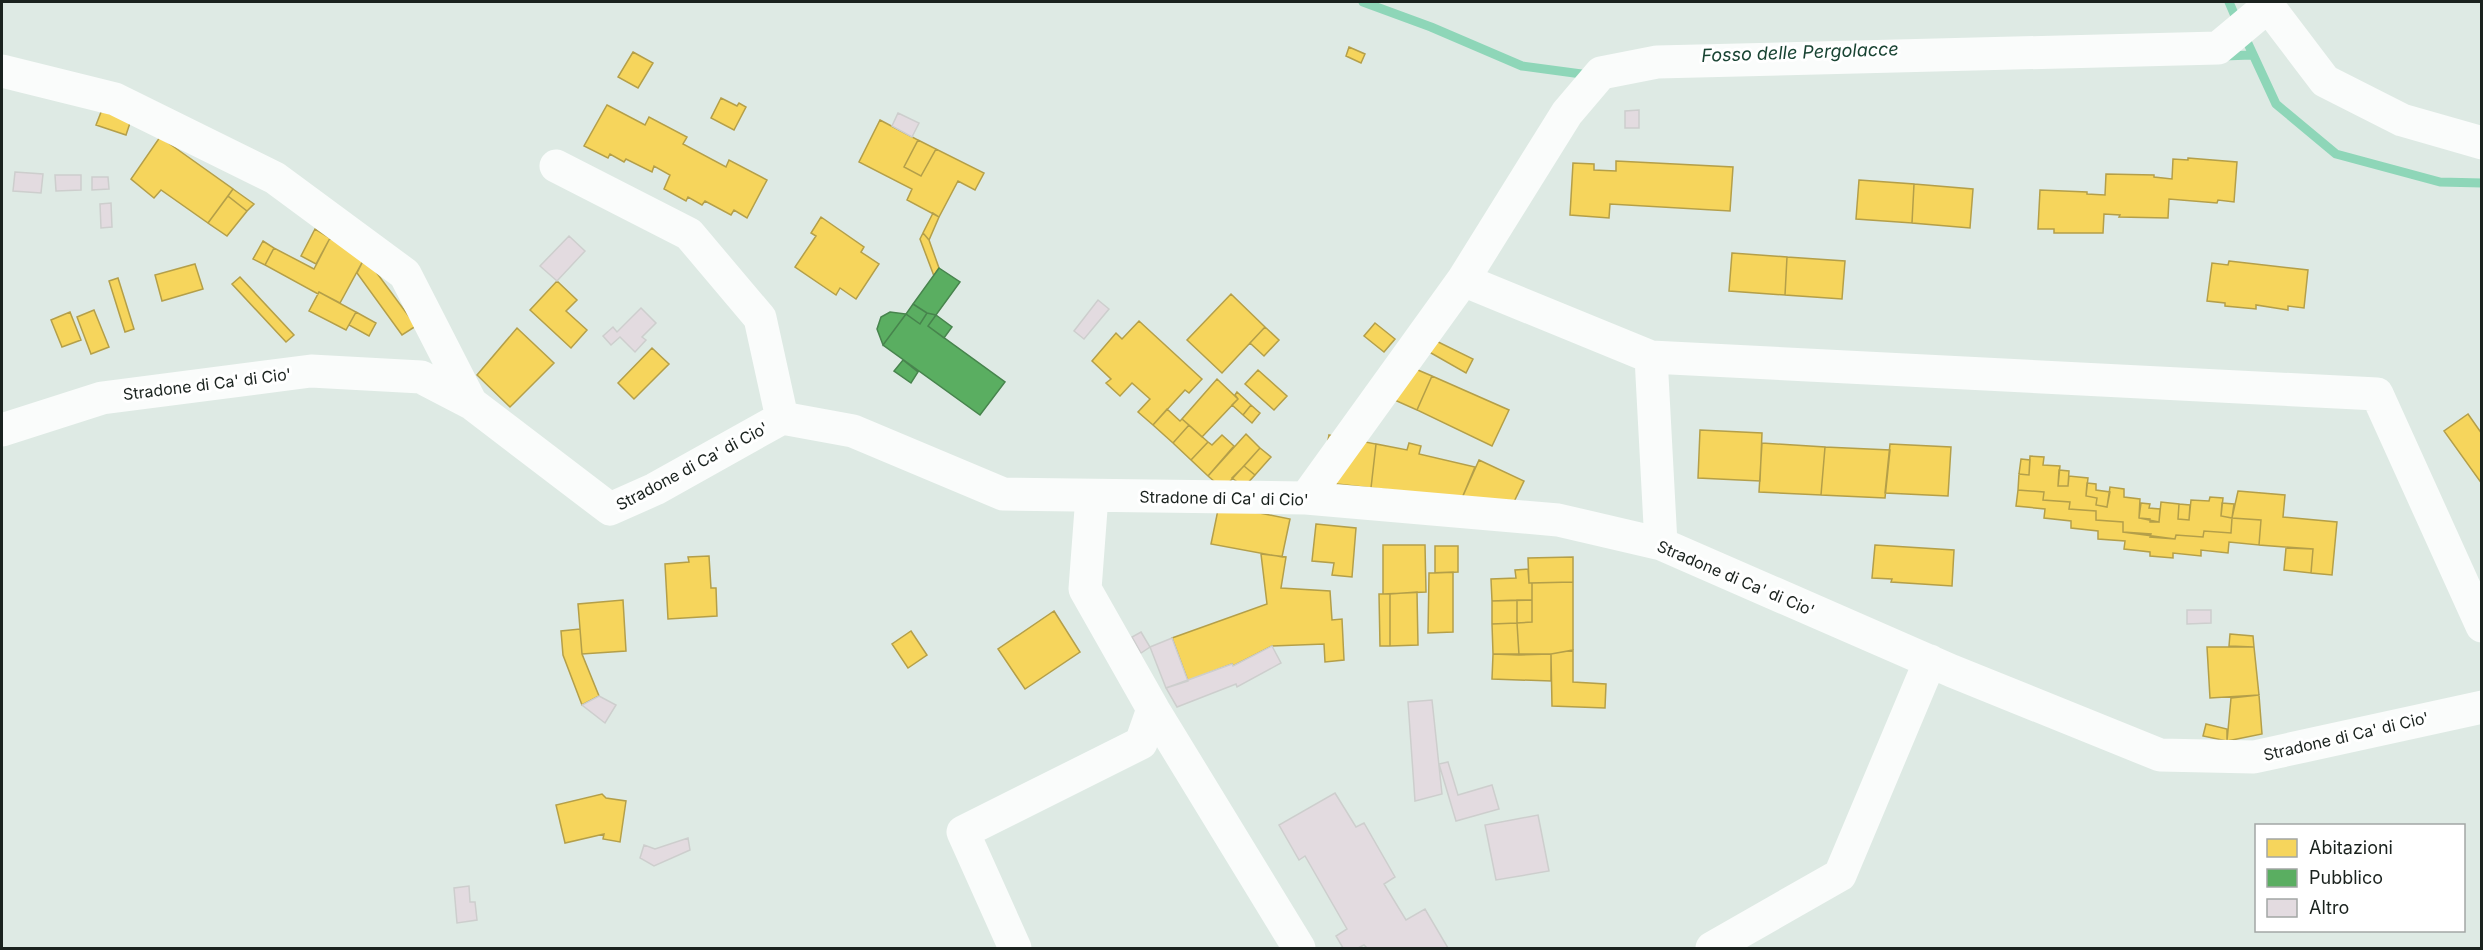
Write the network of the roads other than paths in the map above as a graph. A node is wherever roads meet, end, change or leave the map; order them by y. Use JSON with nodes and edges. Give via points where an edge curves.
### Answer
{"nodes":[{"id":1,"x":2266,"y":4,"type":"edge"},
{"id":2,"x":2,"y":71,"type":"edge"},
{"id":3,"x":2481,"y":143,"type":"edge"},
{"id":4,"x":556,"y":166,"type":"dead end"},
{"id":5,"x":1463,"y":280,"type":"junction"},
{"id":6,"x":1651,"y":357,"type":"junction"},
{"id":7,"x":471,"y":403,"type":"junction"},
{"id":8,"x":782,"y":418,"type":"junction"},
{"id":9,"x":2,"y":430,"type":"edge"},
{"id":10,"x":1092,"y":496,"type":"junction"},
{"id":11,"x":1306,"y":498,"type":"junction"},
{"id":12,"x":1661,"y":544,"type":"junction"},
{"id":13,"x":2481,"y":627,"type":"edge"},
{"id":14,"x":1930,"y":661,"type":"junction"},
{"id":15,"x":2481,"y":707,"type":"edge"},
{"id":16,"x":1153,"y":709,"type":"junction"},
{"id":17,"x":1722,"y":946,"type":"edge"},
{"id":18,"x":1015,"y":948,"type":"edge"},
{"id":19,"x":1299,"y":948,"type":"edge"}],
"edges":[{"from":1,"to":3,"type":"street","via":[[2325,81],[2402,120]]},
{"from":1,"to":5,"type":"street","via":[[2218,48],[1658,62],[1601,73],[1567,113]]},
{"from":2,"to":7,"type":"street","via":[[115,99],[275,178],[405,274]]},
{"from":4,"to":8,"type":"street","via":[[689,234],[760,318]]},
{"from":5,"to":6,"type":"street"},
{"from":5,"to":11,"type":"street"},
{"from":6,"to":12,"type":"street"},
{"from":6,"to":13,"type":"street","via":[[2377,394]]},
{"from":7,"to":8,"type":"street","name":"Stradone di Ca' di Cio'","via":[[610,509],[655,489]]},
{"from":7,"to":9,"type":"street","name":"Stradone di Ca' di Cio'","via":[[421,377],[311,371],[102,398]]},
{"from":8,"to":10,"type":"street","name":"Stradone di Ca' di Cio'","via":[[852,431],[1003,494]]},
{"from":10,"to":11,"type":"street","name":"Stradone di Ca' di Cio'"},
{"from":10,"to":16,"type":"street","via":[[1085,589]]},
{"from":11,"to":12,"type":"street","name":"Stradone di Ca' di Cio'","via":[[1558,520]]},
{"from":12,"to":14,"type":"street","name":"Stradone di Ca' di Cio'"},
{"from":14,"to":15,"type":"street","name":"Stradone di Ca' di Cio'","via":[[2160,755],[2254,757]]},
{"from":14,"to":17,"type":"street","via":[[1840,875]]},
{"from":16,"to":18,"type":"street","via":[[1141,743],[963,832]]},
{"from":16,"to":19,"type":"street"}]}
